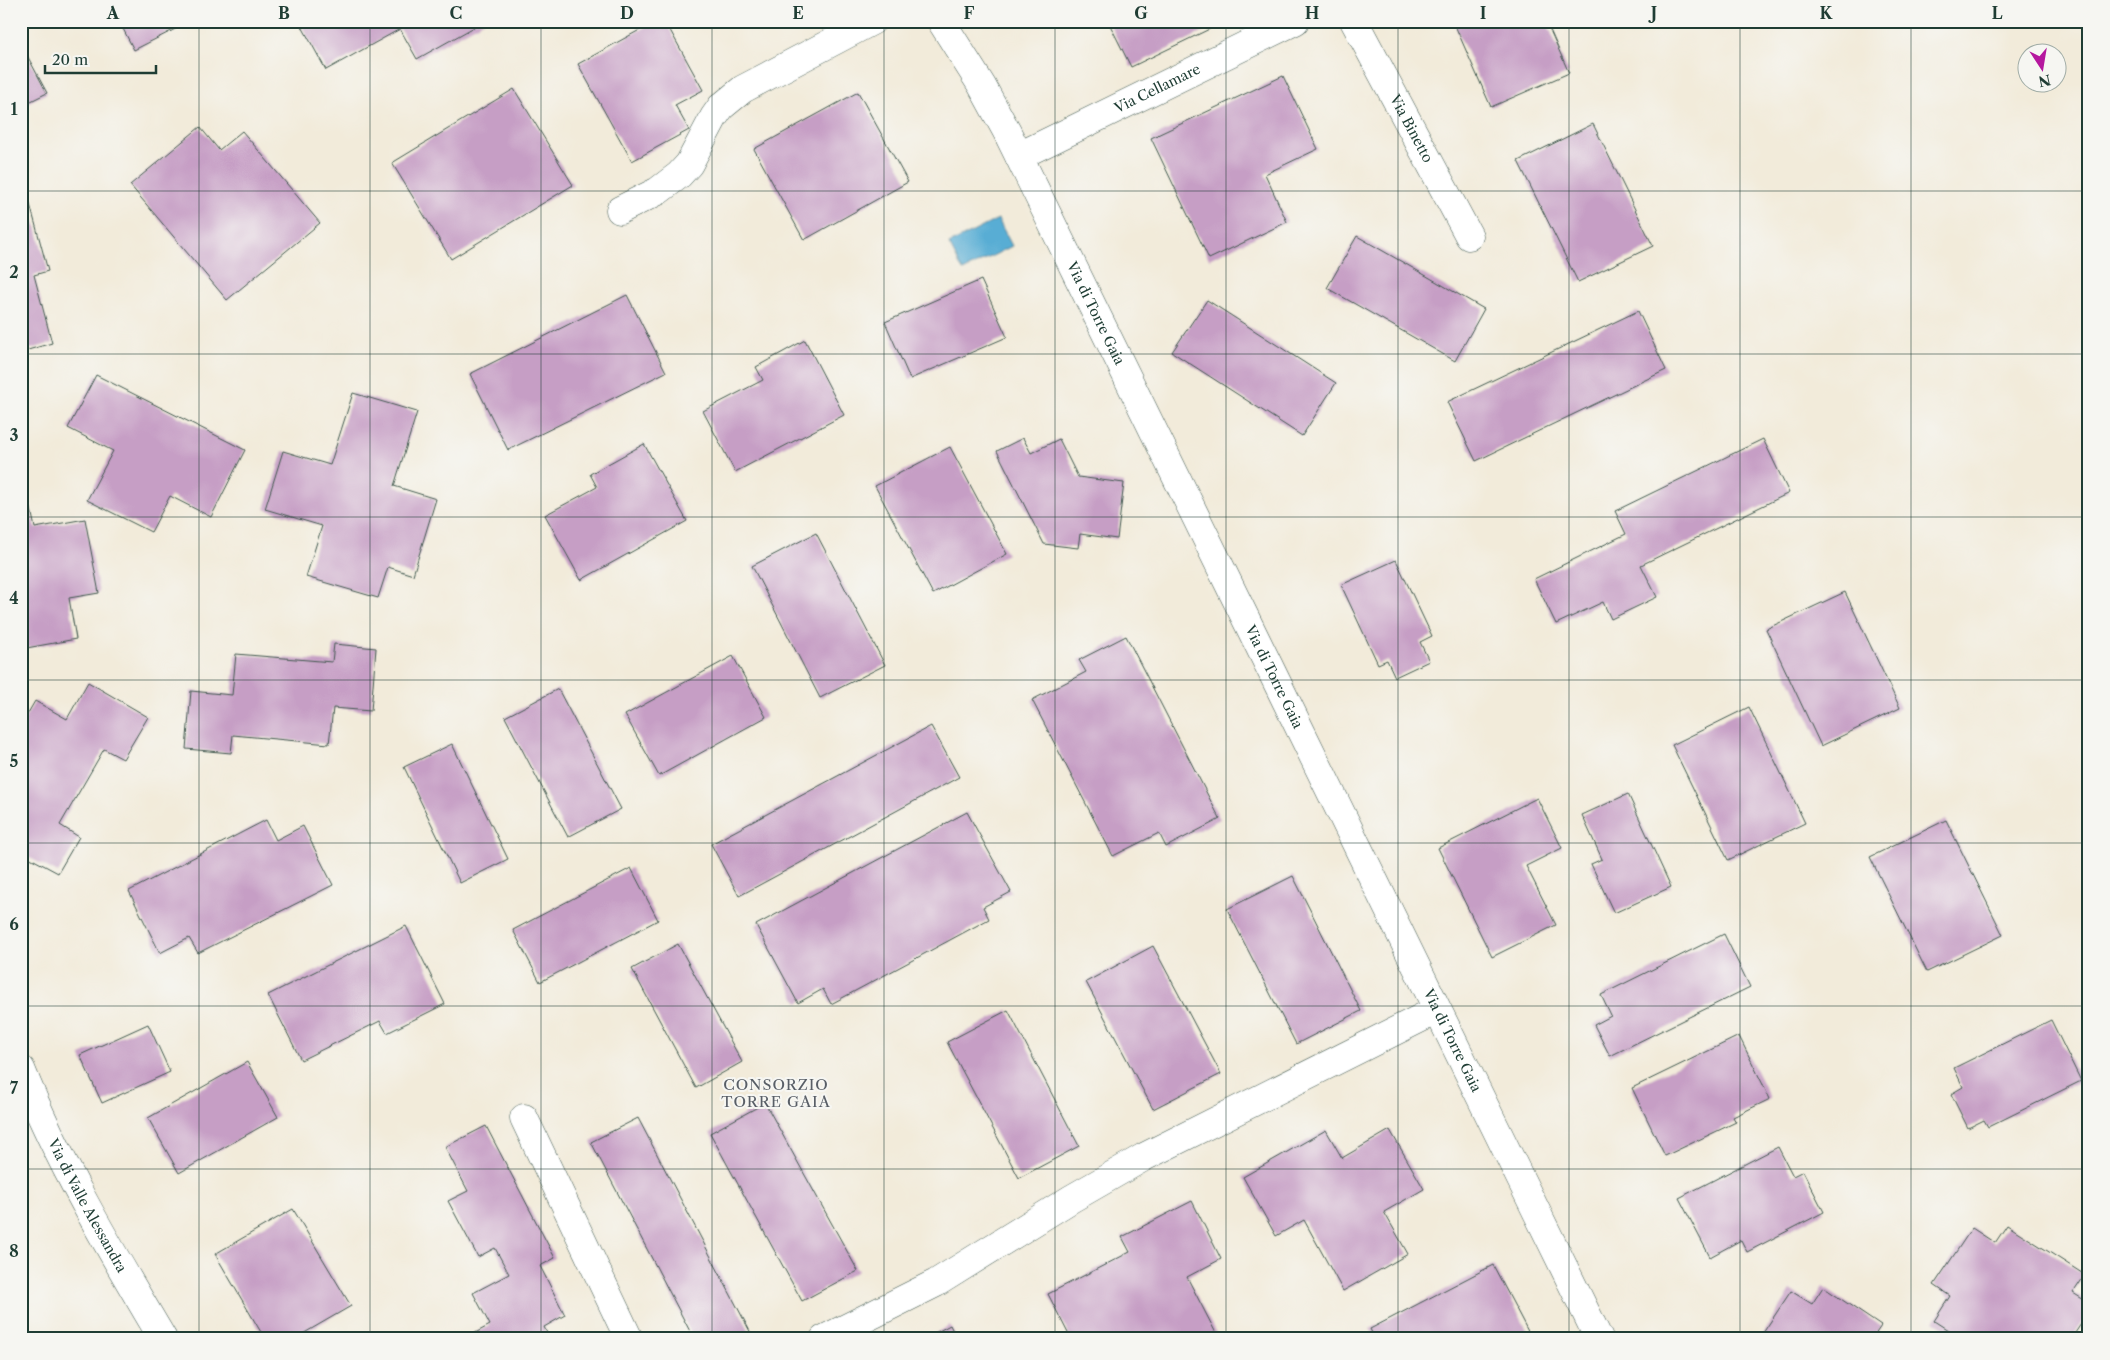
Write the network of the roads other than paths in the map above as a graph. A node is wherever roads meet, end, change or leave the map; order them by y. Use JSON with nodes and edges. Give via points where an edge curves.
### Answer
{"nodes":[{"id":1,"x":872,"y":21,"type":"edge"},
{"id":2,"x":940,"y":21,"type":"edge"},
{"id":3,"x":1295,"y":21,"type":"edge"},
{"id":4,"x":1354,"y":21,"type":"edge"},
{"id":5,"x":1019,"y":156,"type":"junction"},
{"id":6,"x":620,"y":210,"type":"dead end"},
{"id":7,"x":1469,"y":236,"type":"dead end"},
{"id":8,"x":1437,"y":1010,"type":"junction"},
{"id":9,"x":21,"y":1069,"type":"edge"},
{"id":10,"x":524,"y":1118,"type":"dead end"},
{"id":11,"x":163,"y":1339,"type":"edge"},
{"id":12,"x":629,"y":1339,"type":"edge"},
{"id":13,"x":824,"y":1339,"type":"edge"},
{"id":14,"x":1599,"y":1339,"type":"edge"}],
"edges":[{"from":1,"to":6,"type":"street","via":[[743,90],[721,107],[689,164],[679,175],[658,191]]},
{"from":2,"to":5,"type":"street","name":"Via di Torre Gaia","via":[[982,86]]},
{"from":3,"to":5,"type":"street","name":"Via Cellamare"},
{"from":4,"to":7,"type":"street","name":"Via Binetto"},
{"from":5,"to":8,"type":"street","name":"Via di Torre Gaia"},
{"from":8,"to":13,"type":"street","via":[[1144,1157],[936,1283]]},
{"from":8,"to":14,"type":"street","name":"Via di Torre Gaia"},
{"from":9,"to":11,"type":"street","name":"Via di Valle Alessandra","via":[[73,1182]]},
{"from":10,"to":12,"type":"street"}]}
